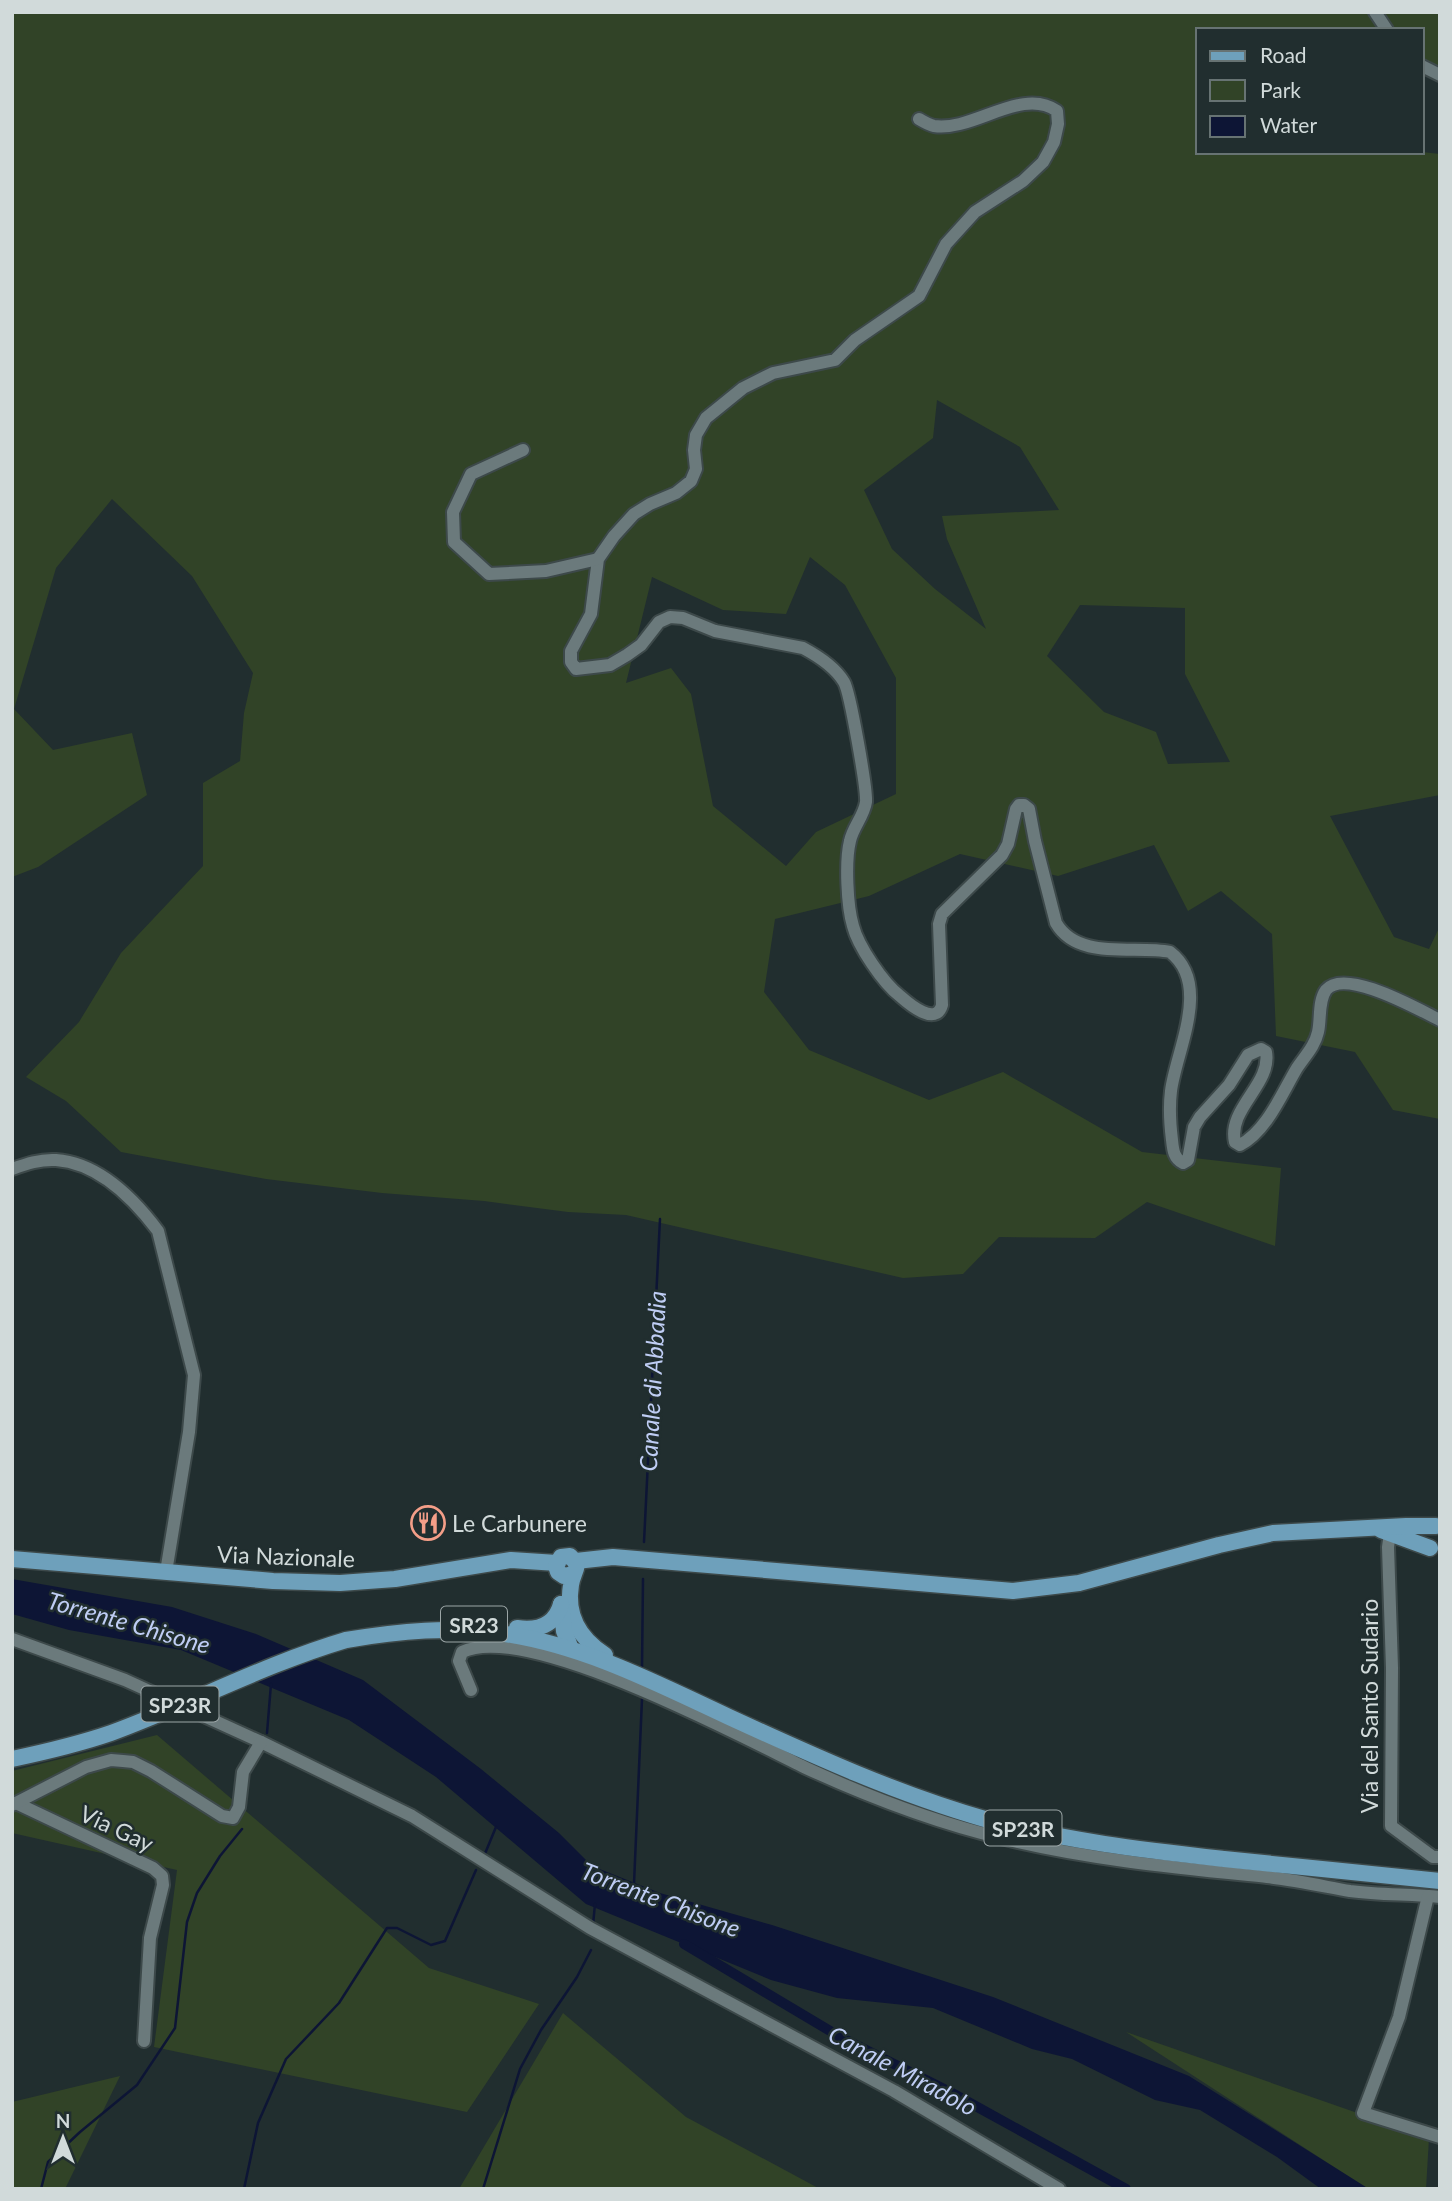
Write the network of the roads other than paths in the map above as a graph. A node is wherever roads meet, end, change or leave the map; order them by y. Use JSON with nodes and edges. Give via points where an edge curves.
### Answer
{"nodes":[{"id":1,"x":1374,"y":12,"type":"edge"},
{"id":2,"x":1386,"y":28,"type":"edge"},
{"id":3,"x":1424,"y":67,"type":"edge"},
{"id":4,"x":1440,"y":75,"type":"edge"},
{"id":5,"x":919,"y":119,"type":"dead end"},
{"id":6,"x":523,"y":450,"type":"dead end"},
{"id":7,"x":598,"y":559,"type":"junction"},
{"id":8,"x":1440,"y":1020,"type":"edge"},
{"id":9,"x":12,"y":1168,"type":"edge"},
{"id":10,"x":1438,"y":1526,"type":"edge"},
{"id":11,"x":1372,"y":1527,"type":"junction"},
{"id":12,"x":1390,"y":1533,"type":"junction"},
{"id":13,"x":1435,"y":1552,"type":"edge"},
{"id":14,"x":12,"y":1559,"type":"edge"},
{"id":15,"x":567,"y":1568,"type":"junction"},
{"id":16,"x":166,"y":1572,"type":"junction"},
{"id":17,"x":561,"y":1604,"type":"junction"},
{"id":18,"x":376,"y":1635,"type":"junction"},
{"id":19,"x":12,"y":1639,"type":"edge"},
{"id":20,"x":571,"y":1649,"type":"junction"},
{"id":21,"x":634,"y":1673,"type":"junction"},
{"id":22,"x":471,"y":1690,"type":"dead end"},
{"id":23,"x":261,"y":1742,"type":"junction"},
{"id":24,"x":12,"y":1759,"type":"edge"},
{"id":25,"x":14,"y":1804,"type":"edge"},
{"id":26,"x":1436,"y":1857,"type":"edge"},
{"id":27,"x":1440,"y":1881,"type":"edge"},
{"id":28,"x":1434,"y":1896,"type":"edge"},
{"id":29,"x":144,"y":2041,"type":"dead end"},
{"id":30,"x":1440,"y":2137,"type":"edge"},
{"id":31,"x":1059,"y":2189,"type":"edge"}],
"edges":[{"from":1,"to":2,"type":"street"},
{"from":3,"to":4,"type":"street"},
{"from":5,"to":7,"type":"street","via":[[933,126],[957,125],[1034,103],[1057,111],[1058,124],[1043,162],[975,212],[946,244],[919,296],[855,340],[835,360],[773,373],[719,406],[696,435],[696,469],[691,481],[634,514]]},
{"from":6,"to":7,"type":"street","via":[[471,474],[453,512],[454,542],[489,574],[546,571]]},
{"from":7,"to":8,"type":"street","via":[[591,614],[571,651],[576,669],[610,665],[641,645],[659,622],[670,617],[803,648],[827,663],[845,683],[866,790],[863,813],[849,843],[852,924],[889,987],[919,1011],[936,1014],[941,1010],[942,914],[1002,855],[1019,805],[1029,809],[1061,931],[1112,951],[1160,950],[1175,956],[1186,976],[1191,1003],[1171,1091],[1171,1129],[1178,1161],[1188,1160],[1200,1117],[1248,1055],[1261,1049],[1266,1052],[1266,1063],[1241,1109],[1234,1137],[1240,1145],[1247,1142],[1279,1102],[1310,1051],[1323,996],[1331,986],[1344,982],[1369,989]]},
{"from":9,"to":16,"type":"street","via":[[56,1160],[83,1166],[122,1193],[158,1231],[194,1375]]},
{"from":10,"to":11,"type":"main road","name":"Via Nazionale"},
{"from":10,"to":13,"type":"main road","via":[[1428,1538]]},
{"from":11,"to":12,"type":"main road"},
{"from":11,"to":15,"type":"main road","name":"Via Nazionale","via":[[1273,1533],[1079,1583],[1013,1591],[613,1557]]},
{"from":12,"to":13,"type":"main road"},
{"from":12,"to":26,"type":"street","name":"Via del Santo Sudario","via":[[1391,1826]]},
{"from":14,"to":16,"type":"main road","name":"Via Nazionale","number":"SR23"},
{"from":15,"to":16,"type":"main road","name":"Via Nazionale","number":"SR23","via":[[510,1560],[340,1583]]},
{"from":15,"to":17,"type":"main road"},
{"from":15,"to":21,"type":"main road","via":[[577,1627],[600,1652]]},
{"from":17,"to":18,"type":"main road","number":"SR23","via":[[554,1619],[535,1629],[433,1622],[394,1626]]},
{"from":17,"to":20,"type":"main road"},
{"from":18,"to":20,"type":"main road","number":"SP23R","via":[[463,1630],[508,1634]]},
{"from":18,"to":24,"type":"main road","number":"SP23R","bridge":true,"via":[[346,1640],[276,1664],[110,1733]]},
{"from":19,"to":23,"type":"street","via":[[116,1676]]},
{"from":20,"to":21,"type":"main road","number":"SP23R"},
{"from":21,"to":27,"type":"main road","number":"SP23R","via":[[875,1783],[990,1821],[1155,1851]]},
{"from":22,"to":28,"type":"street","via":[[459,1661],[461,1652],[488,1645],[528,1651],[578,1665],[660,1698],[874,1797],[1005,1839],[1124,1861],[1352,1891]]},
{"from":23,"to":25,"type":"street","name":"Via Gay","via":[[243,1772],[239,1807],[233,1818],[222,1816],[141,1765],[111,1760],[86,1767]]},
{"from":23,"to":31,"type":"street","via":[[412,1816],[590,1928],[894,2091]]},
{"from":25,"to":29,"type":"street","name":"Via Gay","via":[[162,1876],[150,1938]]},
{"from":28,"to":30,"type":"street","via":[[1399,2017],[1363,2113]]}]}
